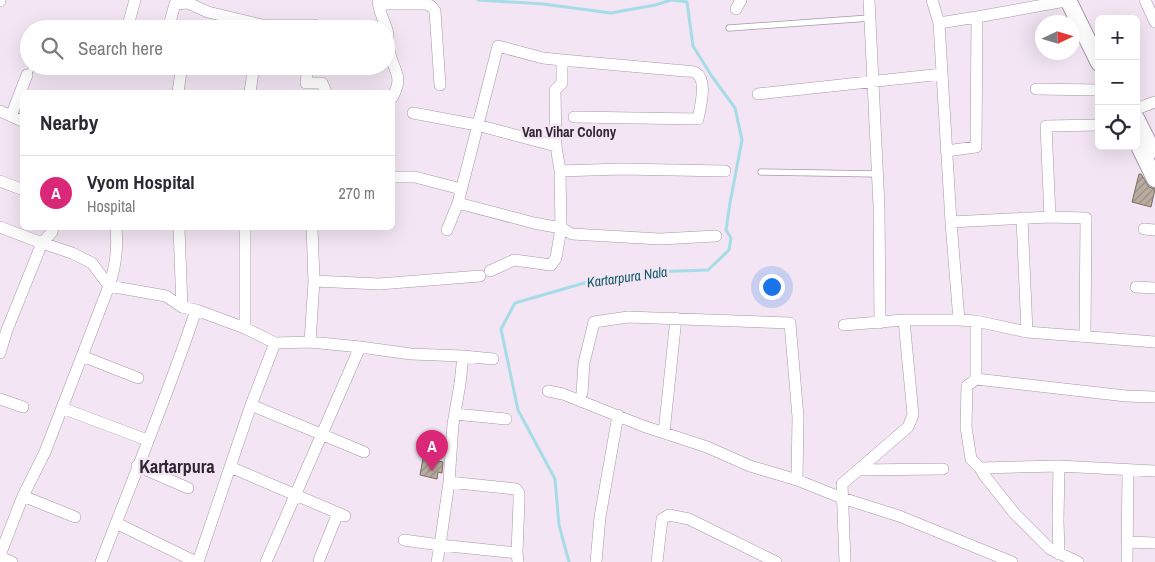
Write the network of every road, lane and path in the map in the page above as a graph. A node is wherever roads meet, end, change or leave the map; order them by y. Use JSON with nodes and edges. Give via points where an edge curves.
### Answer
{"nodes":[{"id":1,"x":136,"y":0,"type":"edge"},
{"id":2,"x":869,"y":0,"type":"edge"},
{"id":3,"x":932,"y":0,"type":"edge"},
{"id":4,"x":1069,"y":0,"type":"edge"},
{"id":5,"x":1079,"y":0,"type":"edge"},
{"id":6,"x":1145,"y":0,"type":"edge"},
{"id":7,"x":378,"y":2,"type":"edge"},
{"id":8,"x":977,"y":17,"type":"junction"},
{"id":9,"x":870,"y":18,"type":"junction"},
{"id":10,"x":130,"y":20,"type":"edge"},
{"id":11,"x":171,"y":20,"type":"edge"},
{"id":12,"x":237,"y":20,"type":"edge"},
{"id":13,"x":383,"y":20,"type":"edge"},
{"id":14,"x":939,"y":22,"type":"junction"},
{"id":15,"x":1155,"y":22,"type":"edge"},
{"id":16,"x":730,"y":28,"type":"dead end"},
{"id":17,"x":1095,"y":33,"type":"edge"},
{"id":18,"x":562,"y":60,"type":"junction"},
{"id":19,"x":1098,"y":60,"type":"edge"},
{"id":20,"x":395,"y":68,"type":"edge"},
{"id":21,"x":942,"y":74,"type":"junction"},
{"id":22,"x":27,"y":75,"type":"edge"},
{"id":23,"x":181,"y":75,"type":"edge"},
{"id":24,"x":253,"y":75,"type":"edge"},
{"id":25,"x":307,"y":75,"type":"edge"},
{"id":26,"x":873,"y":82,"type":"junction"},
{"id":27,"x":440,"y":85,"type":"dead end"},
{"id":28,"x":1036,"y":89,"type":"dead end"},
{"id":29,"x":21,"y":90,"type":"edge"},
{"id":30,"x":178,"y":90,"type":"edge"},
{"id":31,"x":250,"y":90,"type":"edge"},
{"id":32,"x":325,"y":90,"type":"edge"},
{"id":33,"x":1095,"y":90,"type":"edge"},
{"id":34,"x":395,"y":92,"type":"edge"},
{"id":35,"x":20,"y":93,"type":"edge"},
{"id":36,"x":758,"y":94,"type":"dead end"},
{"id":37,"x":1155,"y":102,"type":"edge"},
{"id":38,"x":1140,"y":107,"type":"edge"},
{"id":39,"x":0,"y":111,"type":"edge"},
{"id":40,"x":413,"y":113,"type":"dead end"},
{"id":41,"x":11,"y":116,"type":"junction"},
{"id":42,"x":574,"y":116,"type":"dead end"},
{"id":43,"x":20,"y":120,"type":"edge"},
{"id":44,"x":477,"y":125,"type":"junction"},
{"id":45,"x":1095,"y":125,"type":"edge"},
{"id":46,"x":1140,"y":126,"type":"edge"},
{"id":47,"x":556,"y":146,"type":"junction"},
{"id":48,"x":1140,"y":148,"type":"edge"},
{"id":49,"x":946,"y":151,"type":"junction"},
{"id":50,"x":1155,"y":156,"type":"edge"},
{"id":51,"x":560,"y":171,"type":"junction"},
{"id":52,"x":725,"y":171,"type":"dead end"},
{"id":53,"x":761,"y":172,"type":"dead end"},
{"id":54,"x":878,"y":174,"type":"junction"},
{"id":55,"x":395,"y":177,"type":"edge"},
{"id":56,"x":1155,"y":178,"type":"edge"},
{"id":57,"x":0,"y":181,"type":"edge"},
{"id":58,"x":20,"y":189,"type":"edge"},
{"id":59,"x":461,"y":189,"type":"junction"},
{"id":60,"x":458,"y":203,"type":"junction"},
{"id":61,"x":1050,"y":217,"type":"junction"},
{"id":62,"x":1022,"y":218,"type":"junction"},
{"id":63,"x":951,"y":222,"type":"junction"},
{"id":64,"x":0,"y":227,"type":"edge"},
{"id":65,"x":561,"y":228,"type":"junction"},
{"id":66,"x":52,"y":230,"type":"edge"},
{"id":67,"x":116,"y":230,"type":"edge"},
{"id":68,"x":179,"y":230,"type":"edge"},
{"id":69,"x":245,"y":230,"type":"edge"},
{"id":70,"x":312,"y":230,"type":"edge"},
{"id":71,"x":447,"y":230,"type":"dead end"},
{"id":72,"x":716,"y":236,"type":"dead end"},
{"id":73,"x":42,"y":243,"type":"junction"},
{"id":74,"x":314,"y":281,"type":"junction"},
{"id":75,"x":109,"y":286,"type":"junction"},
{"id":76,"x":1136,"y":287,"type":"dead end"},
{"id":77,"x":1155,"y":288,"type":"edge"},
{"id":78,"x":182,"y":306,"type":"junction"},
{"id":79,"x":196,"y":310,"type":"junction"},
{"id":80,"x":676,"y":318,"type":"junction"},
{"id":81,"x":904,"y":320,"type":"junction"},
{"id":82,"x":959,"y":320,"type":"junction"},
{"id":83,"x":976,"y":321,"type":"junction"},
{"id":84,"x":880,"y":324,"type":"junction"},
{"id":85,"x":844,"y":325,"type":"dead end"},
{"id":86,"x":3,"y":328,"type":"edge"},
{"id":87,"x":245,"y":328,"type":"junction"},
{"id":88,"x":1027,"y":332,"type":"junction"},
{"id":89,"x":1085,"y":336,"type":"junction"},
{"id":90,"x":310,"y":342,"type":"junction"},
{"id":91,"x":1155,"y":342,"type":"edge"},
{"id":92,"x":275,"y":343,"type":"junction"},
{"id":93,"x":360,"y":347,"type":"junction"},
{"id":94,"x":0,"y":353,"type":"edge"},
{"id":95,"x":82,"y":356,"type":"junction"},
{"id":96,"x":463,"y":356,"type":"junction"},
{"id":97,"x":493,"y":359,"type":"dead end"},
{"id":98,"x":138,"y":378,"type":"dead end"},
{"id":99,"x":976,"y":379,"type":"junction"},
{"id":100,"x":548,"y":391,"type":"dead end"},
{"id":101,"x":582,"y":393,"type":"dead end"},
{"id":102,"x":1155,"y":397,"type":"edge"},
{"id":103,"x":0,"y":399,"type":"edge"},
{"id":104,"x":251,"y":405,"type":"junction"},
{"id":105,"x":23,"y":407,"type":"dead end"},
{"id":106,"x":62,"y":408,"type":"junction"},
{"id":107,"x":455,"y":414,"type":"junction"},
{"id":108,"x":618,"y":415,"type":"junction"},
{"id":109,"x":506,"y":419,"type":"dead end"},
{"id":110,"x":664,"y":433,"type":"junction"},
{"id":111,"x":322,"y":436,"type":"junction"},
{"id":112,"x":148,"y":440,"type":"junction"},
{"id":113,"x":364,"y":452,"type":"dead end"},
{"id":114,"x":137,"y":466,"type":"junction"},
{"id":115,"x":1059,"y":466,"type":"junction"},
{"id":116,"x":230,"y":467,"type":"junction"},
{"id":117,"x":980,"y":468,"type":"junction"},
{"id":118,"x":943,"y":469,"type":"dead end"},
{"id":119,"x":858,"y":470,"type":"junction"},
{"id":120,"x":1128,"y":470,"type":"junction"},
{"id":121,"x":1155,"y":471,"type":"edge"},
{"id":122,"x":797,"y":480,"type":"junction"},
{"id":123,"x":449,"y":482,"type":"junction"},
{"id":124,"x":188,"y":488,"type":"dead end"},
{"id":125,"x":296,"y":495,"type":"junction"},
{"id":126,"x":23,"y":496,"type":"junction"},
{"id":127,"x":842,"y":498,"type":"junction"},
{"id":128,"x":75,"y":517,"type":"dead end"},
{"id":129,"x":116,"y":523,"type":"junction"},
{"id":130,"x":404,"y":540,"type":"dead end"},
{"id":131,"x":1127,"y":542,"type":"junction"},
{"id":132,"x":1155,"y":543,"type":"edge"},
{"id":133,"x":440,"y":545,"type":"junction"},
{"id":134,"x":1059,"y":554,"type":"junction"},
{"id":135,"x":0,"y":556,"type":"edge"},
{"id":136,"x":517,"y":558,"type":"edge"},
{"id":137,"x":319,"y":560,"type":"dead end"},
{"id":138,"x":12,"y":562,"type":"edge"},
{"id":139,"x":101,"y":562,"type":"edge"},
{"id":140,"x":197,"y":562,"type":"edge"},
{"id":141,"x":266,"y":562,"type":"edge"},
{"id":142,"x":437,"y":562,"type":"edge"},
{"id":143,"x":596,"y":562,"type":"edge"},
{"id":144,"x":657,"y":562,"type":"edge"},
{"id":145,"x":776,"y":562,"type":"edge"},
{"id":146,"x":845,"y":562,"type":"edge"},
{"id":147,"x":1012,"y":562,"type":"edge"},
{"id":148,"x":1078,"y":562,"type":"edge"},
{"id":149,"x":1126,"y":562,"type":"edge"}],
"edges":[{"from":1,"to":10,"type":"street"},
{"from":2,"to":9,"type":"street"},
{"from":3,"to":14,"type":"street"},
{"from":4,"to":8,"type":"street"},
{"from":4,"to":19,"type":"street"},
{"from":5,"to":17,"type":"street"},
{"from":6,"to":15,"type":"street"},
{"from":7,"to":13,"type":"street"},
{"from":7,"to":27,"type":"street","via":[[427,4],[435,11]]},
{"from":8,"to":14,"type":"street"},
{"from":8,"to":49,"type":"street","via":[[976,147]]},
{"from":9,"to":16,"type":"lane"},
{"from":9,"to":26,"type":"street"},
{"from":11,"to":12,"type":"street","via":[[175,4],[188,3]]},
{"from":14,"to":21,"type":"street"},
{"from":18,"to":42,"type":"street","via":[[677,70],[696,73],[701,78],[703,90],[698,119]]},
{"from":18,"to":44,"type":"street","via":[[498,46]]},
{"from":18,"to":47,"type":"street","via":[[562,83],[555,90]]},
{"from":20,"to":34,"type":"street","via":[[398,74]]},
{"from":21,"to":26,"type":"street"},
{"from":21,"to":49,"type":"street"},
{"from":22,"to":29,"type":"street"},
{"from":23,"to":30,"type":"street"},
{"from":24,"to":31,"type":"street"},
{"from":25,"to":32,"type":"street","via":[[306,84],[322,83]]},
{"from":26,"to":36,"type":"street"},
{"from":26,"to":54,"type":"street"},
{"from":28,"to":33,"type":"street"},
{"from":35,"to":41,"type":"street"},
{"from":37,"to":38,"type":"street"},
{"from":39,"to":41,"type":"street"},
{"from":40,"to":44,"type":"street"},
{"from":41,"to":43,"type":"street"},
{"from":44,"to":47,"type":"street"},
{"from":44,"to":59,"type":"street"},
{"from":45,"to":61,"type":"street","via":[[1046,126]]},
{"from":46,"to":50,"type":"street"},
{"from":47,"to":51,"type":"street"},
{"from":48,"to":56,"type":"street"},
{"from":49,"to":63,"type":"street"},
{"from":51,"to":52,"type":"street"},
{"from":51,"to":65,"type":"street"},
{"from":53,"to":54,"type":"lane"},
{"from":54,"to":84,"type":"street"},
{"from":55,"to":59,"type":"street","via":[[415,177]]},
{"from":57,"to":58,"type":"street"},
{"from":59,"to":60,"type":"street"},
{"from":60,"to":65,"type":"street"},
{"from":60,"to":71,"type":"street"},
{"from":61,"to":62,"type":"street"},
{"from":61,"to":89,"type":"street","via":[[1086,218]]},
{"from":62,"to":63,"type":"street"},
{"from":62,"to":88,"type":"street"},
{"from":63,"to":82,"type":"street"},
{"from":64,"to":73,"type":"street"},
{"from":65,"to":72,"type":"street","via":[[572,234],[660,239]]},
{"from":65,"to":74,"type":"street","via":[[556,258],[551,265],[514,260],[485,273],[379,284]]},
{"from":66,"to":73,"type":"street"},
{"from":67,"to":75,"type":"street","via":[[116,265]]},
{"from":68,"to":78,"type":"street"},
{"from":69,"to":87,"type":"street"},
{"from":70,"to":74,"type":"street"},
{"from":73,"to":75,"type":"street","via":[[92,263]]},
{"from":73,"to":86,"type":"street"},
{"from":74,"to":90,"type":"street"},
{"from":75,"to":78,"type":"street","via":[[166,296]]},
{"from":75,"to":95,"type":"street"},
{"from":76,"to":77,"type":"street"},
{"from":78,"to":79,"type":"street"},
{"from":79,"to":87,"type":"street"},
{"from":79,"to":112,"type":"street"},
{"from":80,"to":101,"type":"street","via":[[628,317],[594,322],[584,363]]},
{"from":80,"to":110,"type":"street"},
{"from":80,"to":122,"type":"street","via":[[790,323],[798,417]]},
{"from":81,"to":82,"type":"street"},
{"from":81,"to":84,"type":"street"},
{"from":81,"to":119,"type":"street","via":[[912,421]]},
{"from":82,"to":83,"type":"street"},
{"from":83,"to":88,"type":"street"},
{"from":83,"to":99,"type":"street"},
{"from":84,"to":85,"type":"street"},
{"from":86,"to":94,"type":"street"},
{"from":87,"to":92,"type":"street"},
{"from":88,"to":89,"type":"street"},
{"from":89,"to":91,"type":"street"},
{"from":90,"to":92,"type":"street"},
{"from":90,"to":93,"type":"street"},
{"from":92,"to":104,"type":"street"},
{"from":93,"to":96,"type":"street"},
{"from":93,"to":111,"type":"street"},
{"from":95,"to":98,"type":"street"},
{"from":95,"to":106,"type":"street"},
{"from":96,"to":97,"type":"street"},
{"from":96,"to":107,"type":"street"},
{"from":99,"to":102,"type":"street"},
{"from":99,"to":117,"type":"street","via":[[967,386],[966,427],[970,459]]},
{"from":100,"to":108,"type":"street"},
{"from":103,"to":105,"type":"street"},
{"from":104,"to":111,"type":"street"},
{"from":104,"to":116,"type":"street"},
{"from":106,"to":112,"type":"street"},
{"from":106,"to":126,"type":"street"},
{"from":107,"to":109,"type":"street"},
{"from":107,"to":123,"type":"street"},
{"from":108,"to":110,"type":"street"},
{"from":108,"to":143,"type":"street","via":[[600,517]]},
{"from":110,"to":122,"type":"street"},
{"from":111,"to":113,"type":"street"},
{"from":111,"to":125,"type":"street"},
{"from":112,"to":114,"type":"street"},
{"from":114,"to":124,"type":"street"},
{"from":114,"to":129,"type":"street"},
{"from":115,"to":117,"type":"street"},
{"from":115,"to":120,"type":"street"},
{"from":115,"to":134,"type":"street"},
{"from":116,"to":125,"type":"street"},
{"from":116,"to":140,"type":"street"},
{"from":117,"to":134,"type":"street","via":[[1016,514]]},
{"from":118,"to":119,"type":"street"},
{"from":119,"to":127,"type":"street","via":[[842,484]]},
{"from":120,"to":121,"type":"street"},
{"from":120,"to":131,"type":"street"},
{"from":122,"to":127,"type":"street"},
{"from":123,"to":133,"type":"street"},
{"from":123,"to":136,"type":"street","via":[[516,489],[519,501]]},
{"from":125,"to":137,"type":"street","via":[[342,515]]},
{"from":125,"to":141,"type":"street"},
{"from":126,"to":128,"type":"street"},
{"from":126,"to":135,"type":"street"},
{"from":127,"to":146,"type":"street"},
{"from":127,"to":147,"type":"street","via":[[899,516]]},
{"from":129,"to":139,"type":"street"},
{"from":129,"to":140,"type":"street"},
{"from":130,"to":133,"type":"street"},
{"from":131,"to":132,"type":"street"},
{"from":131,"to":149,"type":"street"},
{"from":133,"to":136,"type":"street"},
{"from":133,"to":142,"type":"street"},
{"from":134,"to":148,"type":"street"},
{"from":135,"to":138,"type":"street"},
{"from":144,"to":145,"type":"street","via":[[662,519],[669,515],[689,519]]}]}
